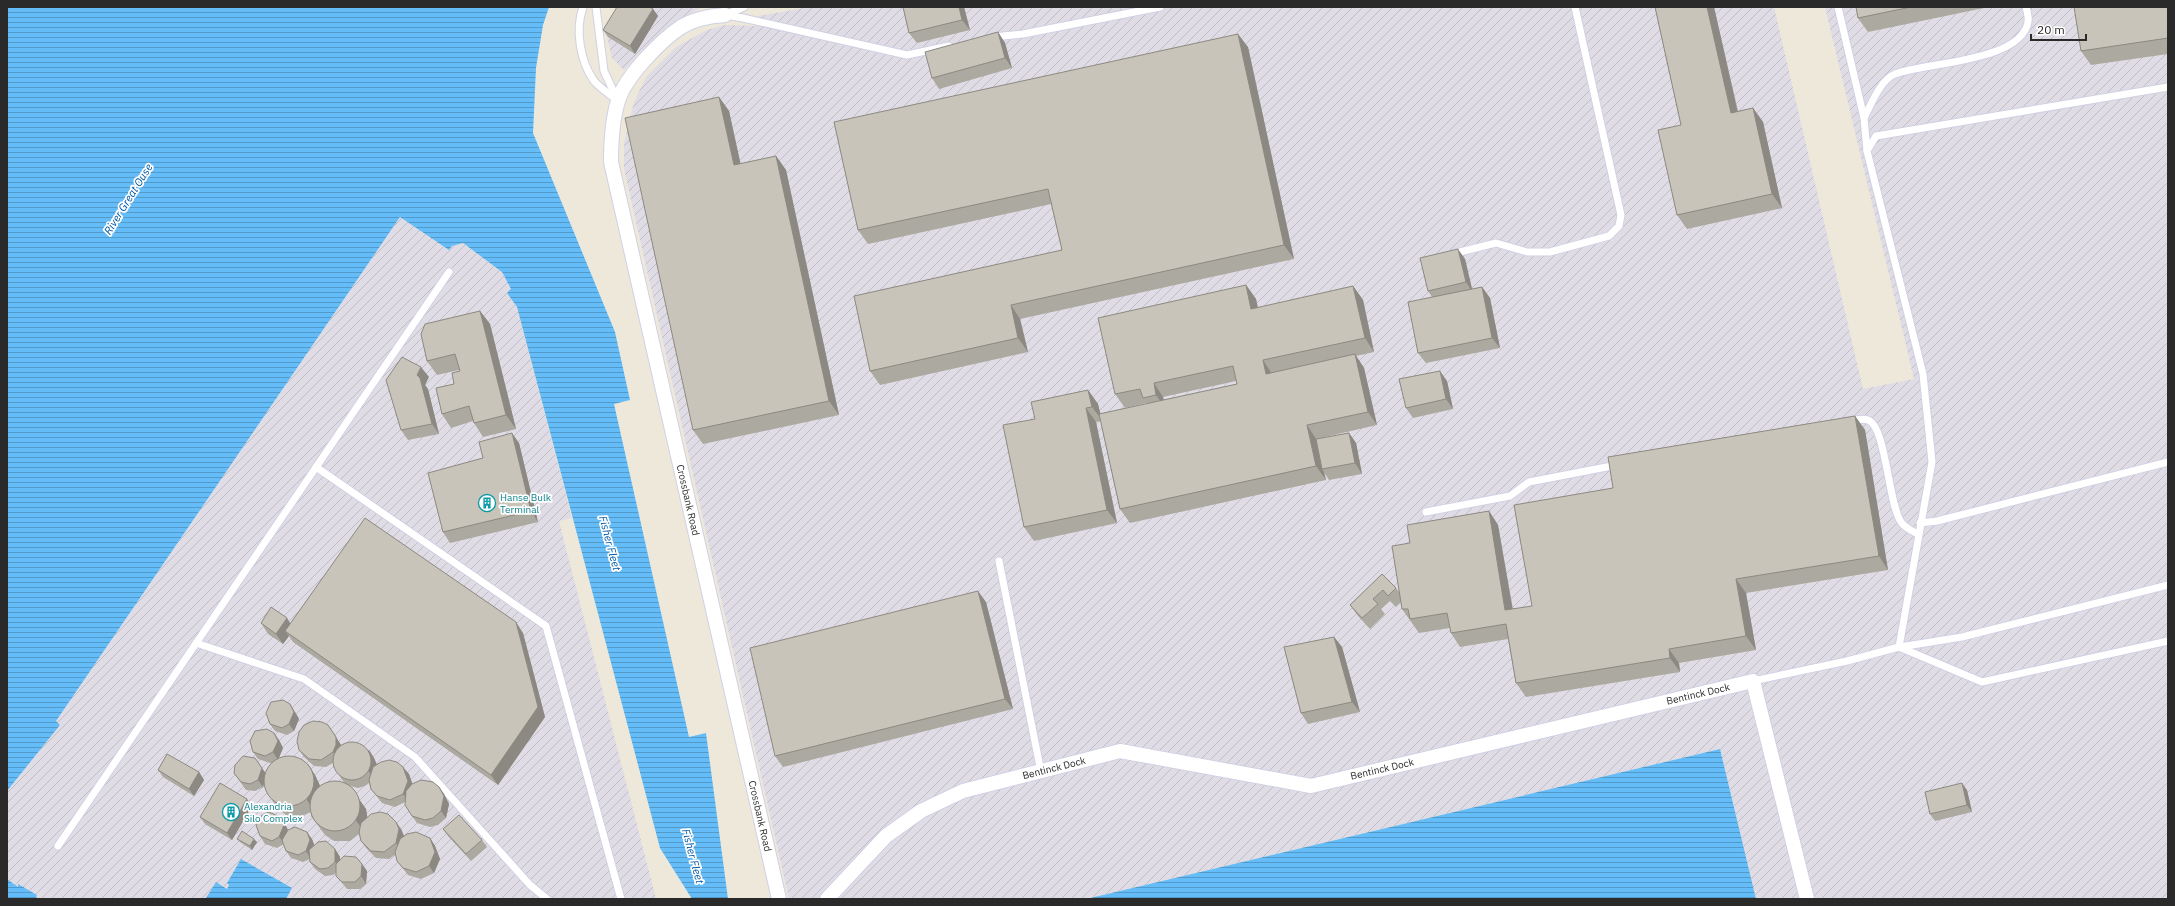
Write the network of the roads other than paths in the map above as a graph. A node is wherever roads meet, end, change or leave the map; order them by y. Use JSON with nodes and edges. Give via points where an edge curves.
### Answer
{"nodes":[{"id":1,"x":583,"y":7,"type":"edge"},
{"id":2,"x":596,"y":7,"type":"edge"},
{"id":3,"x":744,"y":7,"type":"edge"},
{"id":4,"x":1160,"y":7,"type":"edge"},
{"id":5,"x":1575,"y":7,"type":"edge"},
{"id":6,"x":1838,"y":7,"type":"edge"},
{"id":7,"x":2026,"y":7,"type":"edge"},
{"id":8,"x":725,"y":15,"type":"junction"},
{"id":9,"x":988,"y":37,"type":"edge"},
{"id":10,"x":959,"y":44,"type":"edge"},
{"id":11,"x":2168,"y":87,"type":"edge"},
{"id":12,"x":618,"y":101,"type":"junction"},
{"id":13,"x":1864,"y":118,"type":"junction"},
{"id":14,"x":1867,"y":151,"type":"junction"},
{"id":15,"x":1446,"y":256,"type":"edge"},
{"id":16,"x":449,"y":272,"type":"dead end"},
{"id":17,"x":1842,"y":422,"type":"edge"},
{"id":18,"x":2168,"y":462,"type":"edge"},
{"id":19,"x":1626,"y":463,"type":"edge"},
{"id":20,"x":316,"y":467,"type":"junction"},
{"id":21,"x":1426,"y":512,"type":"dead end"},
{"id":22,"x":1920,"y":523,"type":"junction"},
{"id":23,"x":1918,"y":534,"type":"junction"},
{"id":24,"x":999,"y":561,"type":"dead end"},
{"id":25,"x":2168,"y":584,"type":"edge"},
{"id":26,"x":2168,"y":641,"type":"edge"},
{"id":27,"x":196,"y":643,"type":"junction"},
{"id":28,"x":1899,"y":647,"type":"junction"},
{"id":29,"x":1753,"y":681,"type":"junction"},
{"id":30,"x":1041,"y":772,"type":"junction"},
{"id":31,"x":58,"y":846,"type":"dead end"},
{"id":32,"x":547,"y":899,"type":"edge"},
{"id":33,"x":621,"y":899,"type":"edge"},
{"id":34,"x":779,"y":899,"type":"edge"},
{"id":35,"x":827,"y":899,"type":"edge"},
{"id":36,"x":1807,"y":899,"type":"edge"}],
"edges":[{"from":1,"to":12,"type":"lane","via":[[579,38],[584,60],[594,81]]},
{"from":2,"to":12,"type":"lane","via":[[604,71]]},
{"from":3,"to":8,"type":"lane"},
{"from":4,"to":9,"type":"lane","via":[[1023,34]]},
{"from":5,"to":15,"type":"lane","via":[[1621,215],[1619,226],[1609,236],[1599,240],[1550,252],[1527,252],[1496,243]]},
{"from":6,"to":13,"type":"lane"},
{"from":7,"to":13,"type":"lane","via":[[2028,22],[2020,40],[2001,50],[1894,74],[1880,88]]},
{"from":8,"to":10,"type":"lane","via":[[907,55]]},
{"from":8,"to":12,"type":"street","name":"Crossbank Road","via":[[709,16],[682,27],[642,64]]},
{"from":11,"to":14,"type":"lane","via":[[1876,136]]},
{"from":12,"to":34,"type":"street","name":"Crossbank Road","via":[[611,141],[611,162]]},
{"from":13,"to":14,"type":"lane"},
{"from":14,"to":22,"type":"lane","via":[[1924,374],[1932,462]]},
{"from":16,"to":20,"type":"lane"},
{"from":17,"to":23,"type":"lane","via":[[1867,419],[1873,423],[1879,435],[1895,509],[1901,522]]},
{"from":18,"to":22,"type":"lane","via":[[1937,521]]},
{"from":19,"to":21,"type":"lane","via":[[1529,482],[1510,496]]},
{"from":20,"to":27,"type":"lane"},
{"from":20,"to":33,"type":"lane","via":[[546,626]]},
{"from":22,"to":23,"type":"lane"},
{"from":23,"to":28,"type":"lane"},
{"from":24,"to":30,"type":"lane"},
{"from":25,"to":28,"type":"lane","via":[[1962,637]]},
{"from":26,"to":28,"type":"lane","via":[[1982,682]]},
{"from":27,"to":31,"type":"lane"},
{"from":27,"to":32,"type":"lane","via":[[304,679],[415,757],[530,885]]},
{"from":28,"to":29,"type":"lane"},
{"from":29,"to":30,"type":"street","name":"Bentinck Dock","via":[[1311,786],[1120,751]]},
{"from":29,"to":36,"type":"street"},
{"from":30,"to":35,"type":"street","name":"Bentinck Dock","via":[[963,791],[921,811],[886,836]]}]}
